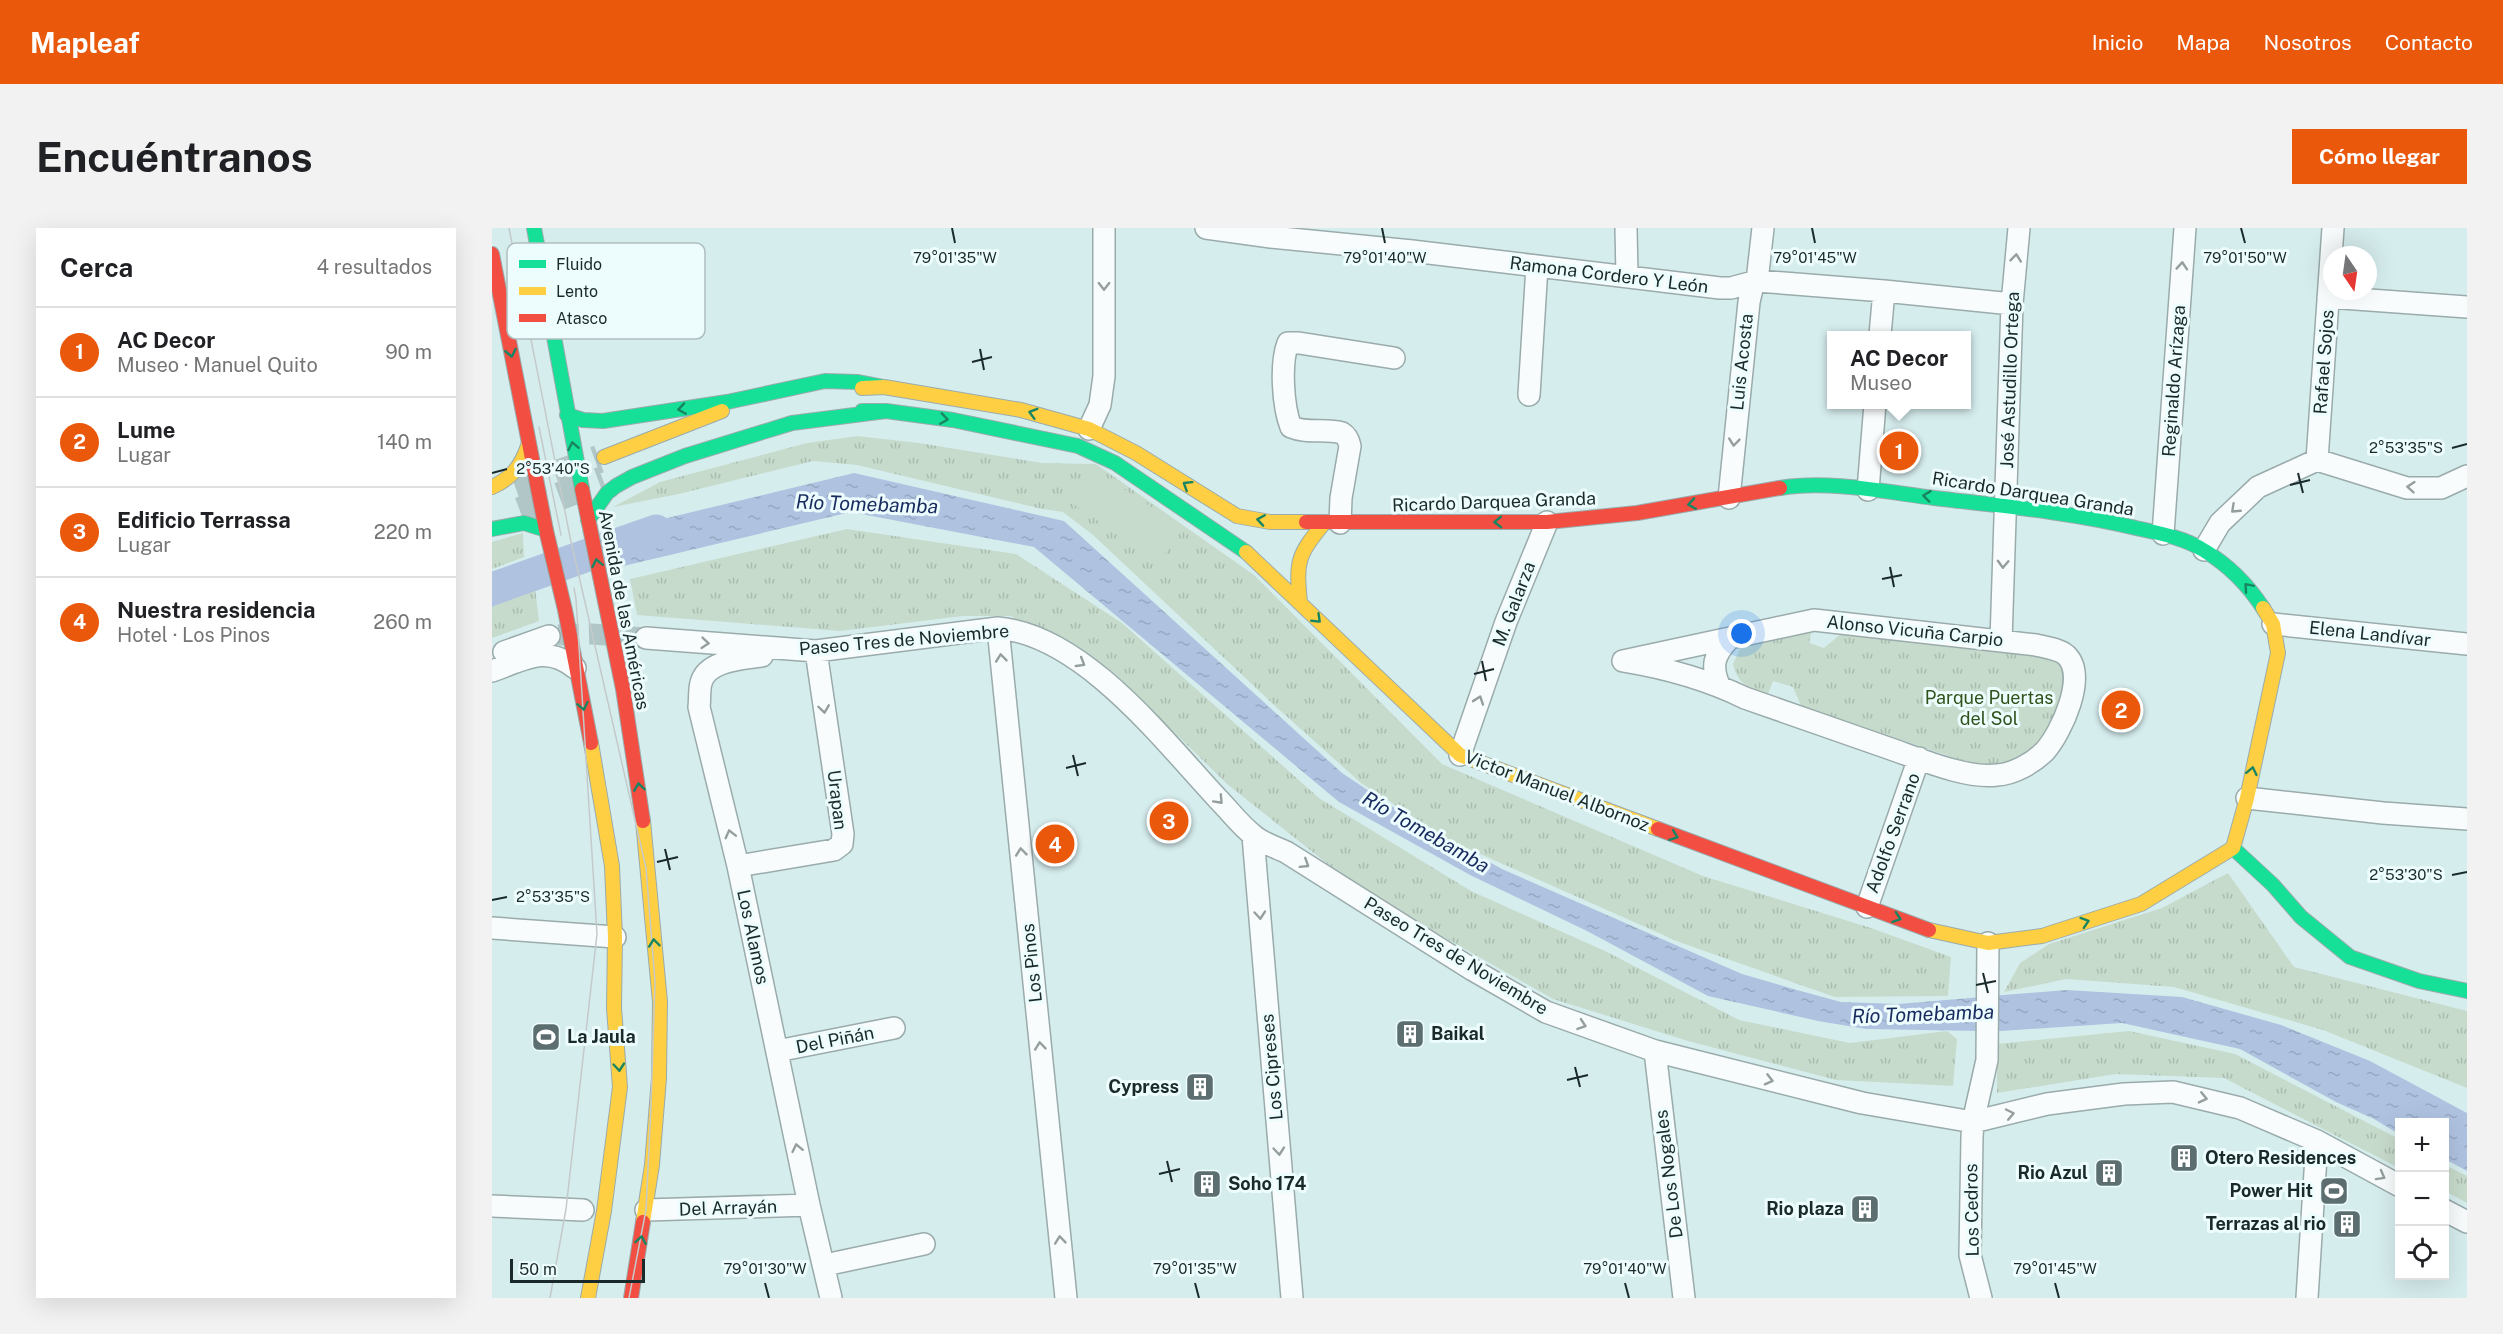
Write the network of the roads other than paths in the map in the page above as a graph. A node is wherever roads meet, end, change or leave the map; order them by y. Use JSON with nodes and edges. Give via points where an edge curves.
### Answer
{"nodes":[{"id":1,"x":534,"y":228,"type":"edge"},
{"id":2,"x":1104,"y":228,"type":"edge"},
{"id":3,"x":1206,"y":228,"type":"edge"},
{"id":4,"x":1626,"y":228,"type":"edge"},
{"id":5,"x":1763,"y":228,"type":"edge"},
{"id":6,"x":2019,"y":228,"type":"edge"},
{"id":7,"x":2185,"y":228,"type":"edge"},
{"id":8,"x":2332,"y":228,"type":"edge"},
{"id":9,"x":1271,"y":233,"type":"edge"},
{"id":10,"x":537,"y":243,"type":"edge"},
{"id":11,"x":2331,"y":246,"type":"edge"},
{"id":12,"x":492,"y":254,"type":"edge"},
{"id":13,"x":1537,"y":266,"type":"junction"},
{"id":14,"x":1627,"y":276,"type":"junction"},
{"id":15,"x":1757,"y":281,"type":"junction"},
{"id":16,"x":1884,"y":291,"type":"junction"},
{"id":17,"x":2328,"y":300,"type":"edge"},
{"id":18,"x":2370,"y":300,"type":"edge"},
{"id":19,"x":2012,"y":304,"type":"junction"},
{"id":20,"x":2467,"y":307,"type":"edge"},
{"id":21,"x":1880,"y":331,"type":"edge"},
{"id":22,"x":507,"y":334,"type":"edge"},
{"id":23,"x":508,"y":339,"type":"edge"},
{"id":24,"x":554,"y":339,"type":"edge"},
{"id":25,"x":1394,"y":358,"type":"dead end"},
{"id":26,"x":884,"y":387,"type":"junction"},
{"id":27,"x":1529,"y":395,"type":"dead end"},
{"id":28,"x":1875,"y":409,"type":"edge"},
{"id":29,"x":886,"y":411,"type":"junction"},
{"id":30,"x":567,"y":415,"type":"junction"},
{"id":31,"x":1089,"y":429,"type":"junction"},
{"id":32,"x":528,"y":446,"type":"junction"},
{"id":33,"x":604,"y":457,"type":"tunnel mouth"},
{"id":34,"x":2317,"y":460,"type":"junction"},
{"id":35,"x":2467,"y":476,"type":"edge"},
{"id":36,"x":610,"y":477,"type":"tunnel mouth"},
{"id":37,"x":492,"y":487,"type":"edge"},
{"id":38,"x":515,"y":489,"type":"tunnel mouth"},
{"id":39,"x":1868,"y":490,"type":"junction"},
{"id":40,"x":492,"y":497,"type":"edge"},
{"id":41,"x":1729,"y":498,"type":"junction"},
{"id":42,"x":2006,"y":506,"type":"junction"},
{"id":43,"x":520,"y":510,"type":"tunnel mouth"},
{"id":44,"x":492,"y":520,"type":"edge"},
{"id":45,"x":588,"y":522,"type":"junction"},
{"id":46,"x":1547,"y":522,"type":"junction"},
{"id":47,"x":1295,"y":523,"type":"junction"},
{"id":48,"x":1332,"y":523,"type":"junction"},
{"id":49,"x":492,"y":530,"type":"edge"},
{"id":50,"x":546,"y":531,"type":"junction"},
{"id":51,"x":2163,"y":534,"type":"junction"},
{"id":52,"x":2204,"y":550,"type":"junction"},
{"id":53,"x":1290,"y":552,"type":"dead end"},
{"id":54,"x":1300,"y":603,"type":"junction"},
{"id":55,"x":2273,"y":624,"type":"junction"},
{"id":56,"x":998,"y":628,"type":"junction"},
{"id":57,"x":549,"y":636,"type":"tunnel mouth"},
{"id":58,"x":646,"y":638,"type":"tunnel mouth"},
{"id":59,"x":1728,"y":640,"type":"junction"},
{"id":60,"x":2001,"y":641,"type":"junction"},
{"id":61,"x":2467,"y":644,"type":"edge"},
{"id":62,"x":809,"y":651,"type":"junction"},
{"id":63,"x":492,"y":657,"type":"edge"},
{"id":64,"x":575,"y":668,"type":"junction"},
{"id":65,"x":492,"y":671,"type":"edge"},
{"id":66,"x":1719,"y":685,"type":"junction"},
{"id":67,"x":1460,"y":755,"type":"junction"},
{"id":68,"x":1920,"y":758,"type":"junction"},
{"id":69,"x":2247,"y":798,"type":"junction"},
{"id":70,"x":2467,"y":819,"type":"edge"},
{"id":71,"x":1253,"y":836,"type":"junction"},
{"id":72,"x":2233,"y":848,"type":"junction"},
{"id":73,"x":738,"y":866,"type":"junction"},
{"id":74,"x":1867,"y":908,"type":"junction"},
{"id":75,"x":492,"y":928,"type":"edge"},
{"id":76,"x":615,"y":937,"type":"junction"},
{"id":77,"x":1988,"y":943,"type":"junction"},
{"id":78,"x":2467,"y":991,"type":"edge"},
{"id":79,"x":660,"y":1002,"type":"junction"},
{"id":80,"x":614,"y":1008,"type":"junction"},
{"id":81,"x":894,"y":1028,"type":"dead end"},
{"id":82,"x":777,"y":1051,"type":"junction"},
{"id":83,"x":1655,"y":1051,"type":"junction"},
{"id":84,"x":644,"y":1054,"type":"dead end"},
{"id":85,"x":604,"y":1062,"type":"dead end"},
{"id":86,"x":1973,"y":1122,"type":"junction"},
{"id":87,"x":2318,"y":1141,"type":"junction"},
{"id":88,"x":2395,"y":1183,"type":"edge"},
{"id":89,"x":809,"y":1205,"type":"junction"},
{"id":90,"x":492,"y":1206,"type":"edge"},
{"id":91,"x":584,"y":1210,"type":"dead end"},
{"id":92,"x":646,"y":1210,"type":"junction"},
{"id":93,"x":2449,"y":1212,"type":"edge"},
{"id":94,"x":2467,"y":1222,"type":"edge"},
{"id":95,"x":924,"y":1244,"type":"dead end"},
{"id":96,"x":825,"y":1265,"type":"junction"},
{"id":97,"x":588,"y":1298,"type":"edge"},
{"id":98,"x":631,"y":1298,"type":"edge"},
{"id":99,"x":831,"y":1298,"type":"edge"},
{"id":100,"x":1066,"y":1298,"type":"edge"},
{"id":101,"x":1292,"y":1298,"type":"edge"},
{"id":102,"x":1684,"y":1298,"type":"edge"},
{"id":103,"x":1981,"y":1298,"type":"edge"},
{"id":104,"x":2307,"y":1298,"type":"edge"}],
"edges":[{"from":1,"to":10,"type":"main road","name":"Avenida de las Américas"},
{"from":2,"to":31,"type":"street","one_way":true,"via":[[1104,376],[1100,405]]},
{"from":3,"to":9,"type":"street","name":"Ramona Cordero Y León"},
{"from":4,"to":14,"type":"street"},
{"from":5,"to":15,"type":"street","name":"Luis Acosta"},
{"from":19,"to":6,"type":"street","name":"José Astudillo Ortega","one_way":true},
{"from":51,"to":7,"type":"street","name":"Reginaldo Arízaga","one_way":true},
{"from":8,"to":11,"type":"street","name":"Rafael Sojos"},
{"from":9,"to":13,"type":"street","name":"Ramona Cordero Y León"},
{"from":12,"to":22,"type":"main road","one_way":true},
{"from":13,"to":14,"type":"street","name":"Ramona Cordero Y León"},
{"from":13,"to":27,"type":"street"},
{"from":14,"to":15,"type":"street","name":"Ramona Cordero Y León","via":[[1720,288]]},
{"from":15,"to":16,"type":"street","name":"Ramona Cordero Y León"},
{"from":15,"to":41,"type":"street","name":"Luis Acosta","one_way":true,"via":[[1749,302]]},
{"from":16,"to":19,"type":"street","name":"Ramona Cordero Y León"},
{"from":16,"to":21,"type":"street"},
{"from":17,"to":34,"type":"street","name":"Rafael Sojos"},
{"from":18,"to":20,"type":"street"},
{"from":19,"to":42,"type":"street","name":"José Astudillo Ortega"},
{"from":23,"to":32,"type":"main road","one_way":true},
{"from":24,"to":30,"type":"main road","name":"Avenida de las Américas"},
{"from":25,"to":48,"type":"street","via":[[1299,343],[1288,343],[1284,353],[1285,413],[1291,427],[1342,434],[1350,446],[1341,498]]},
{"from":26,"to":30,"type":"main road","one_way":true,"via":[[825,381],[727,402],[603,421]]},
{"from":31,"to":26,"type":"main road","one_way":true,"via":[[1022,410]]},
{"from":26,"to":33,"type":"main road","via":[[816,390],[757,402],[722,411]]},
{"from":28,"to":39,"type":"street"},
{"from":29,"to":36,"type":"main road","name":"Victor Manuel Albornoz","via":[[818,411],[776,419],[702,440]]},
{"from":29,"to":45,"type":"main road","via":[[792,423],[686,456],[616,486],[606,493]]},
{"from":29,"to":54,"type":"main road","name":"Victor Manuel Albornoz","one_way":true,"via":[[975,424],[1078,446],[1115,463],[1267,563]]},
{"from":45,"to":30,"type":"main road","name":"Avenida de las Américas","one_way":true},
{"from":47,"to":31,"type":"main road","name":"Ricardo Darquea Granda","one_way":true,"via":[[1237,516],[1136,453]]},
{"from":32,"to":37,"type":"main road","via":[[522,465],[511,478]]},
{"from":32,"to":50,"type":"main road"},
{"from":35,"to":34,"type":"street","one_way":true,"via":[[2441,488],[2407,488]]},
{"from":34,"to":52,"type":"street","one_way":true,"via":[[2258,487],[2220,523]]},
{"from":38,"to":40,"type":"main road"},
{"from":39,"to":41,"type":"main road","name":"Ricardo Darquea Granda","via":[[1800,486]]},
{"from":42,"to":39,"type":"main road","name":"Ricardo Darquea Granda","one_way":true},
{"from":41,"to":46,"type":"main road","name":"Ricardo Darquea Granda","one_way":true},
{"from":42,"to":51,"type":"main road","name":"Ricardo Darquea Granda","via":[[2100,519]]},
{"from":42,"to":60,"type":"street","name":"José Astudillo Ortega","one_way":true},
{"from":43,"to":44,"type":"main road"},
{"from":79,"to":45,"type":"main road","name":"Avenida de las Américas","one_way":true,"via":[[640,795],[623,689]]},
{"from":46,"to":48,"type":"main road","name":"Ricardo Darquea Granda","one_way":true},
{"from":67,"to":46,"type":"street","name":"M. Galarza","one_way":true,"via":[[1506,622]]},
{"from":47,"to":48,"type":"main road","name":"Ricardo Darquea Granda"},
{"from":47,"to":53,"type":"main road","via":[[1298,538]]},
{"from":48,"to":54,"type":"main road","via":[[1302,548],[1298,557]]},
{"from":49,"to":50,"type":"main road","via":[[524,523]]},
{"from":50,"to":64,"type":"main road"},
{"from":51,"to":52,"type":"main road","name":"Ricardo Darquea Granda"},
{"from":55,"to":52,"type":"main road","name":"Ricardo Darquea Granda","one_way":true,"via":[[2249,586]]},
{"from":54,"to":67,"type":"main road","name":"Victor Manuel Albornoz","one_way":true},
{"from":55,"to":61,"type":"street","name":"Elena Landívar"},
{"from":69,"to":55,"type":"main road","name":"Ricardo Darquea Granda","one_way":true,"via":[[2278,653]]},
{"from":56,"to":62,"type":"street","name":"Paseo Tres de Noviembre"},
{"from":56,"to":71,"type":"street","name":"Paseo Tres de Noviembre","one_way":true,"via":[[1017,630],[1090,669],[1124,699]]},
{"from":100,"to":56,"type":"street","name":"Los Pinos","one_way":true},
{"from":57,"to":63,"type":"street"},
{"from":58,"to":62,"type":"street","name":"Paseo Tres de Noviembre","one_way":true},
{"from":59,"to":60,"type":"street","name":"Alonso Vicuña Carpio","via":[[1814,620]]},
{"from":59,"to":66,"type":"street","via":[[1718,650],[1714,662]]},
{"from":59,"to":66,"type":"street","name":"Alonso Vicuña Carpio","via":[[1623,661],[1658,666]]},
{"from":60,"to":68,"type":"street","name":"Alonso Vicuña Carpio","via":[[2036,645],[2068,657],[2073,689],[2059,734],[2024,767],[1997,776],[1972,774]]},
{"from":62,"to":73,"type":"street","name":"Urapan","one_way":true,"via":[[842,844],[834,850]]},
{"from":73,"to":62,"type":"street","name":"Los Alamos","one_way":true,"via":[[699,707],[701,682],[711,669],[733,660]]},
{"from":64,"to":65,"type":"street","via":[[564,659],[544,654]]},
{"from":64,"to":76,"type":"main road","one_way":true,"via":[[612,866]]},
{"from":66,"to":68,"type":"street","name":"Alonso Vicuña Carpio","via":[[1745,698]]},
{"from":67,"to":74,"type":"main road","name":"Victor Manuel Albornoz","one_way":true},
{"from":68,"to":74,"type":"street","name":"Adolfo Serrano"},
{"from":69,"to":70,"type":"street"},
{"from":69,"to":72,"type":"main road","name":"Ricardo Darquea Granda"},
{"from":71,"to":83,"type":"street","name":"Paseo Tres de Noviembre","one_way":true,"via":[[1286,852],[1546,1012]]},
{"from":71,"to":101,"type":"street","name":"Los Cipreses","one_way":true},
{"from":77,"to":72,"type":"main road","name":"Victor Manuel Albornoz","one_way":true,"via":[[2042,936],[2141,904]]},
{"from":72,"to":78,"type":"main road","via":[[2301,917],[2350,957],[2419,981]]},
{"from":73,"to":82,"type":"street","name":"Los Alamos"},
{"from":74,"to":77,"type":"main road","name":"Victor Manuel Albornoz","one_way":true,"via":[[1938,933]]},
{"from":75,"to":76,"type":"street"},
{"from":76,"to":80,"type":"main road"},
{"from":77,"to":86,"type":"street","name":"Los Cedros","via":[[1987,1060]]},
{"from":79,"to":84,"type":"main road","name":"Avenida de las Américas"},
{"from":79,"to":92,"type":"main road","name":"Avenida de las Américas","via":[[659,1078]]},
{"from":80,"to":85,"type":"main road"},
{"from":80,"to":97,"type":"main road","one_way":true,"via":[[620,1087]]},
{"from":81,"to":82,"type":"street","name":"Del Piñán"},
{"from":89,"to":82,"type":"street","name":"Los Alamos","one_way":true},
{"from":83,"to":86,"type":"street","name":"Paseo Tres de Noviembre","one_way":true,"via":[[1862,1103]]},
{"from":83,"to":102,"type":"street","name":"De Los Nogales"},
{"from":86,"to":87,"type":"street","name":"Paseo Tres de Noviembre","one_way":true,"via":[[2047,1104],[2173,1092],[2240,1108]]},
{"from":86,"to":103,"type":"street","name":"Los Cedros","via":[[1970,1255]]},
{"from":87,"to":88,"type":"street","name":"Paseo Tres de Noviembre","one_way":true},
{"from":87,"to":104,"type":"street"},
{"from":89,"to":92,"type":"street","name":"Del Arrayán"},
{"from":89,"to":96,"type":"street","name":"Los Alamos"},
{"from":90,"to":91,"type":"street"},
{"from":98,"to":92,"type":"main road","name":"Avenida de las Américas","one_way":true},
{"from":93,"to":94,"type":"street"},
{"from":95,"to":96,"type":"street"},
{"from":96,"to":99,"type":"street","name":"Los Alamos"}]}
